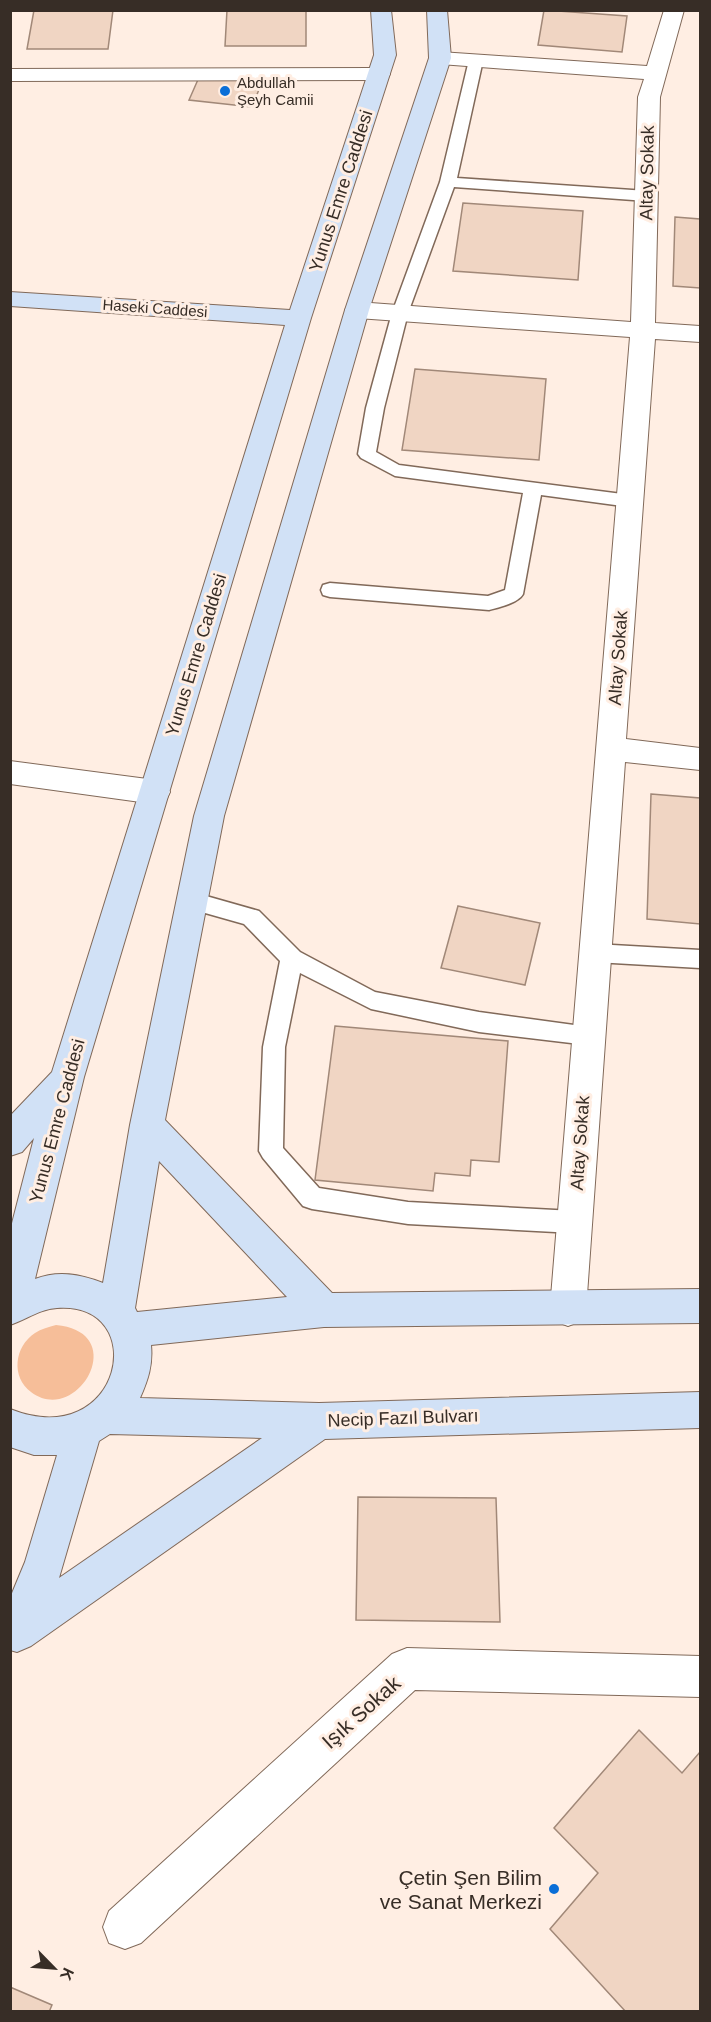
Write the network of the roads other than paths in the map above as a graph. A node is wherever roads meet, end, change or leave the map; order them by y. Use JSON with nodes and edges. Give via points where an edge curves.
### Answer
{"nodes":[{"id":1,"x":381,"y":10,"type":"edge"},
{"id":2,"x":437,"y":10,"type":"edge"},
{"id":3,"x":674,"y":10,"type":"edge"},
{"id":4,"x":440,"y":58,"type":"junction"},
{"id":5,"x":477,"y":60,"type":"junction"},
{"id":6,"x":656,"y":73,"type":"junction"},
{"id":7,"x":379,"y":74,"type":"junction"},
{"id":8,"x":10,"y":75,"type":"edge"},
{"id":9,"x":448,"y":182,"type":"junction"},
{"id":10,"x":647,"y":196,"type":"junction"},
{"id":11,"x":10,"y":299,"type":"edge"},
{"id":12,"x":357,"y":310,"type":"junction"},
{"id":13,"x":400,"y":313,"type":"junction"},
{"id":14,"x":299,"y":318,"type":"junction"},
{"id":15,"x":643,"y":331,"type":"junction"},
{"id":16,"x":700,"y":334,"type":"edge"},
{"id":17,"x":533,"y":488,"type":"junction"},
{"id":18,"x":630,"y":501,"type":"junction"},
{"id":19,"x":330,"y":590,"type":"dead end"},
{"id":20,"x":611,"y":749,"type":"junction"},
{"id":21,"x":700,"y":759,"type":"edge"},
{"id":22,"x":10,"y":772,"type":"edge"},
{"id":23,"x":155,"y":792,"type":"junction"},
{"id":24,"x":192,"y":901,"type":"junction"},
{"id":25,"x":595,"y":953,"type":"junction"},
{"id":26,"x":292,"y":958,"type":"junction"},
{"id":27,"x":700,"y":959,"type":"edge"},
{"id":28,"x":588,"y":1035,"type":"junction"},
{"id":29,"x":67,"y":1077,"type":"junction"},
{"id":30,"x":147,"y":1125,"type":"junction"},
{"id":31,"x":10,"y":1141,"type":"edge"},
{"id":32,"x":574,"y":1222,"type":"junction"},
{"id":33,"x":10,"y":1306,"type":"edge"},
{"id":34,"x":700,"y":1306,"type":"edge"},
{"id":35,"x":568,"y":1309,"type":"junction"},
{"id":36,"x":324,"y":1310,"type":"junction"},
{"id":37,"x":122,"y":1321,"type":"junction"},
{"id":38,"x":700,"y":1410,"type":"edge"},
{"id":39,"x":319,"y":1421,"type":"junction"},
{"id":40,"x":94,"y":1423,"type":"junction"},
{"id":41,"x":10,"y":1427,"type":"edge"},
{"id":42,"x":14,"y":1639,"type":"edge"},
{"id":43,"x":700,"y":1677,"type":"edge"},
{"id":44,"x":124,"y":1927,"type":"dead end"}],
"edges":[{"from":1,"to":7,"type":"street","name":"Yunus Emre Caddesi","via":[[385,56]]},
{"from":2,"to":4,"type":"street"},
{"from":3,"to":6,"type":"street","name":"Altay Sokak"},
{"from":4,"to":5,"type":"street"},
{"from":4,"to":12,"type":"street"},
{"from":5,"to":6,"type":"street"},
{"from":5,"to":9,"type":"lane"},
{"from":6,"to":10,"type":"street","name":"Altay Sokak","via":[[649,98]]},
{"from":7,"to":8,"type":"street"},
{"from":7,"to":14,"type":"street","name":"Yunus Emre Caddesi"},
{"from":9,"to":10,"type":"lane"},
{"from":9,"to":13,"type":"lane"},
{"from":10,"to":15,"type":"street","name":"Altay Sokak"},
{"from":11,"to":14,"type":"street","name":"Haseki Caddesi"},
{"from":12,"to":13,"type":"street"},
{"from":12,"to":24,"type":"street","via":[[209,816]]},
{"from":13,"to":15,"type":"street"},
{"from":13,"to":17,"type":"lane","via":[[367,454],[395,470]]},
{"from":14,"to":23,"type":"street","name":"Yunus Emre Caddesi"},
{"from":15,"to":16,"type":"street"},
{"from":15,"to":18,"type":"street","name":"Altay Sokak"},
{"from":17,"to":18,"type":"lane"},
{"from":17,"to":19,"type":"lane","via":[[514,594],[489,603]]},
{"from":18,"to":20,"type":"street","name":"Altay Sokak"},
{"from":20,"to":21,"type":"street"},
{"from":20,"to":25,"type":"street","name":"Altay Sokak"},
{"from":22,"to":23,"type":"street"},
{"from":23,"to":29,"type":"street","name":"Yunus Emre Caddesi"},
{"from":24,"to":26,"type":"lane","via":[[251,917]]},
{"from":24,"to":30,"type":"street"},
{"from":25,"to":27,"type":"lane"},
{"from":25,"to":28,"type":"street","name":"Altay Sokak"},
{"from":26,"to":28,"type":"lane","via":[[371,1000],[479,1022]]},
{"from":26,"to":32,"type":"lane","via":[[274,1047],[271,1151],[312,1198],[408,1213]]},
{"from":28,"to":32,"type":"street","name":"Altay Sokak"},
{"from":29,"to":31,"type":"street"},
{"from":29,"to":33,"type":"street","name":"Yunus Emre Caddesi"},
{"from":30,"to":36,"type":"street"},
{"from":30,"to":37,"type":"street"},
{"from":32,"to":35,"type":"street","name":"Altay Sokak"},
{"from":33,"to":37,"type":"street","via":[[34,1294],[79,1291],[99,1298]]},
{"from":34,"to":35,"type":"street"},
{"from":35,"to":36,"type":"street"},
{"from":36,"to":37,"type":"street"},
{"from":37,"to":40,"type":"street","via":[[133,1352],[132,1375],[122,1397]]},
{"from":38,"to":39,"type":"street","name":"Necip Fazıl Bulvarı"},
{"from":39,"to":40,"type":"street","name":"Necip Fazıl Bulvarı"},
{"from":39,"to":42,"type":"street"},
{"from":40,"to":41,"type":"street","name":"Necip Fazıl Bulvarı","via":[[62,1436],[40,1438]]},
{"from":40,"to":42,"type":"street"},
{"from":43,"to":44,"type":"street","name":"Işık Sokak","via":[[407,1669]]}]}
